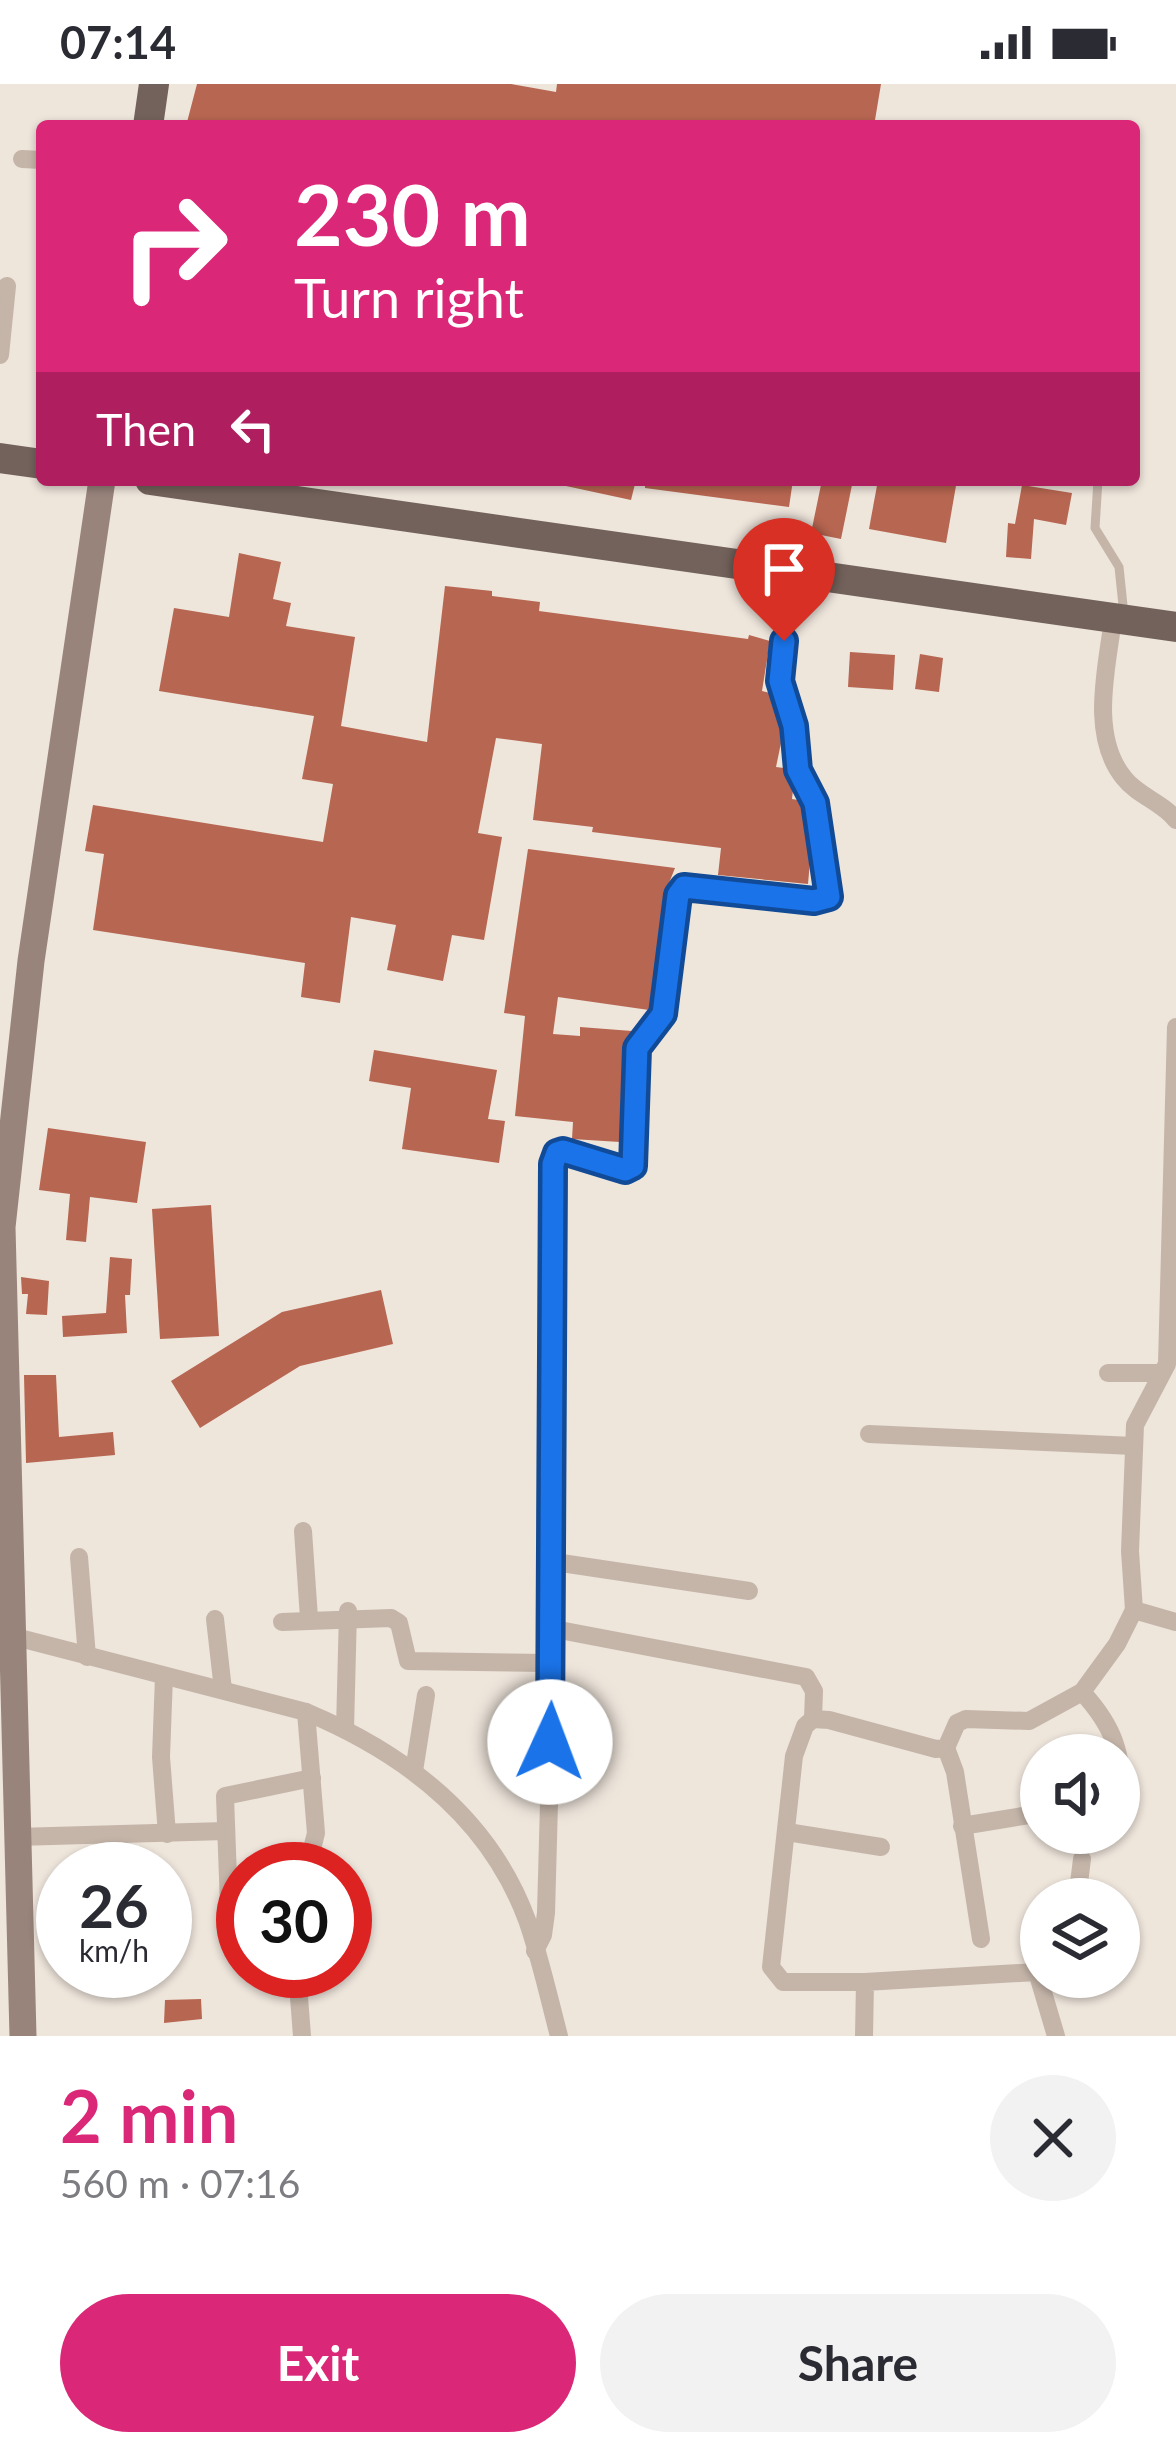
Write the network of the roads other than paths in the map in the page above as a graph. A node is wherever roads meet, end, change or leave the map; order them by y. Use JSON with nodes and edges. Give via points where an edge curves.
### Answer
{"nodes":[{"id":1,"x":154,"y":84,"type":"edge"},
{"id":2,"x":149,"y":120,"type":"edge"},
{"id":3,"x":8,"y":286,"type":"dead end"},
{"id":4,"x":0,"y":356,"type":"edge"},
{"id":5,"x":0,"y":458,"type":"edge"},
{"id":6,"x":36,"y":463,"type":"edge"},
{"id":7,"x":101,"y":486,"type":"edge"},
{"id":8,"x":192,"y":486,"type":"edge"},
{"id":9,"x":1098,"y":486,"type":"edge"},
{"id":10,"x":796,"y":575,"type":"junction"},
{"id":11,"x":1119,"y":619,"type":"junction"},
{"id":12,"x":1176,"y":627,"type":"edge"},
{"id":13,"x":1176,"y":820,"type":"edge"},
{"id":14,"x":1176,"y":1027,"type":"edge"},
{"id":15,"x":1,"y":1227,"type":"edge"},
{"id":16,"x":1108,"y":1373,"type":"dead end"},
{"id":17,"x":1164,"y":1384,"type":"edge"},
{"id":18,"x":869,"y":1433,"type":"dead end"},
{"id":19,"x":1134,"y":1446,"type":"junction"},
{"id":20,"x":4,"y":1506,"type":"edge"},
{"id":21,"x":303,"y":1531,"type":"dead end"},
{"id":22,"x":79,"y":1557,"type":"dead end"},
{"id":23,"x":548,"y":1561,"type":"junction"},
{"id":24,"x":749,"y":1591,"type":"dead end"},
{"id":25,"x":1134,"y":1610,"type":"junction"},
{"id":26,"x":348,"y":1616,"type":"junction"},
{"id":27,"x":310,"y":1618,"type":"junction"},
{"id":28,"x":215,"y":1619,"type":"dead end"},
{"id":29,"x":283,"y":1622,"type":"dead end"},
{"id":30,"x":1176,"y":1622,"type":"edge"},
{"id":31,"x":549,"y":1628,"type":"junction"},
{"id":32,"x":6,"y":1635,"type":"edge"},
{"id":33,"x":87,"y":1657,"type":"junction"},
{"id":34,"x":548,"y":1663,"type":"junction"},
{"id":35,"x":164,"y":1676,"type":"junction"},
{"id":36,"x":224,"y":1690,"type":"junction"},
{"id":37,"x":1082,"y":1692,"type":"junction"},
{"id":38,"x":426,"y":1695,"type":"dead end"},
{"id":39,"x":306,"y":1712,"type":"junction"},
{"id":40,"x":7,"y":1718,"type":"edge"},
{"id":41,"x":812,"y":1719,"type":"junction"},
{"id":42,"x":345,"y":1729,"type":"junction"},
{"id":43,"x":1114,"y":1734,"type":"edge"},
{"id":44,"x":946,"y":1748,"type":"junction"},
{"id":45,"x":414,"y":1771,"type":"junction"},
{"id":46,"x":311,"y":1778,"type":"junction"},
{"id":47,"x":1020,"y":1816,"type":"edge"},
{"id":48,"x":962,"y":1826,"type":"junction"},
{"id":49,"x":225,"y":1832,"type":"junction"},
{"id":50,"x":787,"y":1832,"type":"junction"},
{"id":51,"x":167,"y":1834,"type":"junction"},
{"id":52,"x":17,"y":1837,"type":"junction"},
{"id":53,"x":226,"y":1842,"type":"edge"},
{"id":54,"x":314,"y":1842,"type":"edge"},
{"id":55,"x":881,"y":1847,"type":"dead end"},
{"id":56,"x":1082,"y":1859,"type":"dead end"},
{"id":57,"x":1080,"y":1878,"type":"edge"},
{"id":58,"x":981,"y":1939,"type":"dead end"},
{"id":59,"x":535,"y":1951,"type":"junction"},
{"id":60,"x":1020,"y":1973,"type":"edge"},
{"id":61,"x":865,"y":1982,"type":"junction"},
{"id":62,"x":300,"y":1998,"type":"edge"},
{"id":63,"x":1046,"y":1998,"type":"edge"},
{"id":64,"x":23,"y":2036,"type":"edge"},
{"id":65,"x":302,"y":2036,"type":"edge"},
{"id":66,"x":559,"y":2036,"type":"edge"},
{"id":67,"x":864,"y":2036,"type":"edge"},
{"id":68,"x":1056,"y":2036,"type":"edge"}],
"edges":[{"from":1,"to":2,"type":"main road"},
{"from":3,"to":4,"type":"street"},
{"from":5,"to":6,"type":"main road"},
{"from":7,"to":15,"type":"main road"},
{"from":8,"to":10,"type":"main road"},
{"from":9,"to":11,"type":"lane","via":[[1095,528],[1119,567]]},
{"from":10,"to":11,"type":"main road"},
{"from":10,"to":23,"type":"street","via":[[778,672],[798,770],[815,803],[829,897],[684,887],[663,1014],[637,1048],[633,1166],[557,1153]]},
{"from":11,"to":12,"type":"main road"},
{"from":11,"to":13,"type":"street","via":[[1104,700],[1107,740],[1127,783]]},
{"from":14,"to":17,"type":"street"},
{"from":15,"to":20,"type":"main road"},
{"from":16,"to":17,"type":"street"},
{"from":17,"to":19,"type":"street","via":[[1135,1425]]},
{"from":18,"to":19,"type":"street"},
{"from":19,"to":25,"type":"street"},
{"from":20,"to":32,"type":"main road"},
{"from":21,"to":27,"type":"street"},
{"from":22,"to":33,"type":"street"},
{"from":23,"to":24,"type":"street"},
{"from":23,"to":31,"type":"street"},
{"from":25,"to":30,"type":"street"},
{"from":25,"to":37,"type":"street"},
{"from":26,"to":27,"type":"street"},
{"from":26,"to":34,"type":"street","via":[[397,1620],[412,1662]]},
{"from":26,"to":42,"type":"street"},
{"from":27,"to":29,"type":"street"},
{"from":28,"to":36,"type":"street"},
{"from":31,"to":34,"type":"street"},
{"from":31,"to":41,"type":"street","via":[[806,1677]]},
{"from":32,"to":33,"type":"street"},
{"from":32,"to":40,"type":"main road"},
{"from":33,"to":35,"type":"street"},
{"from":34,"to":59,"type":"street","via":[[546,1913]]},
{"from":35,"to":36,"type":"street"},
{"from":35,"to":51,"type":"street"},
{"from":36,"to":39,"type":"street"},
{"from":37,"to":43,"type":"street"},
{"from":37,"to":44,"type":"street","via":[[1029,1721],[966,1719]]},
{"from":38,"to":45,"type":"street"},
{"from":39,"to":42,"type":"street"},
{"from":39,"to":46,"type":"street"},
{"from":40,"to":52,"type":"main road"},
{"from":41,"to":44,"type":"street"},
{"from":41,"to":50,"type":"street","via":[[794,1756]]},
{"from":42,"to":45,"type":"street"},
{"from":44,"to":48,"type":"street"},
{"from":45,"to":59,"type":"street","via":[[450,1799],[494,1853]]},
{"from":46,"to":49,"type":"street","via":[[225,1796]]},
{"from":46,"to":54,"type":"street"},
{"from":47,"to":48,"type":"street"},
{"from":48,"to":58,"type":"street"},
{"from":49,"to":51,"type":"street"},
{"from":49,"to":53,"type":"street"},
{"from":50,"to":55,"type":"street"},
{"from":50,"to":61,"type":"street","via":[[771,1967],[783,1982]]},
{"from":51,"to":52,"type":"street"},
{"from":52,"to":64,"type":"main road"},
{"from":56,"to":57,"type":"street"},
{"from":59,"to":66,"type":"street"},
{"from":60,"to":61,"type":"street"},
{"from":61,"to":67,"type":"street"},
{"from":62,"to":65,"type":"street"},
{"from":63,"to":68,"type":"street"}]}
